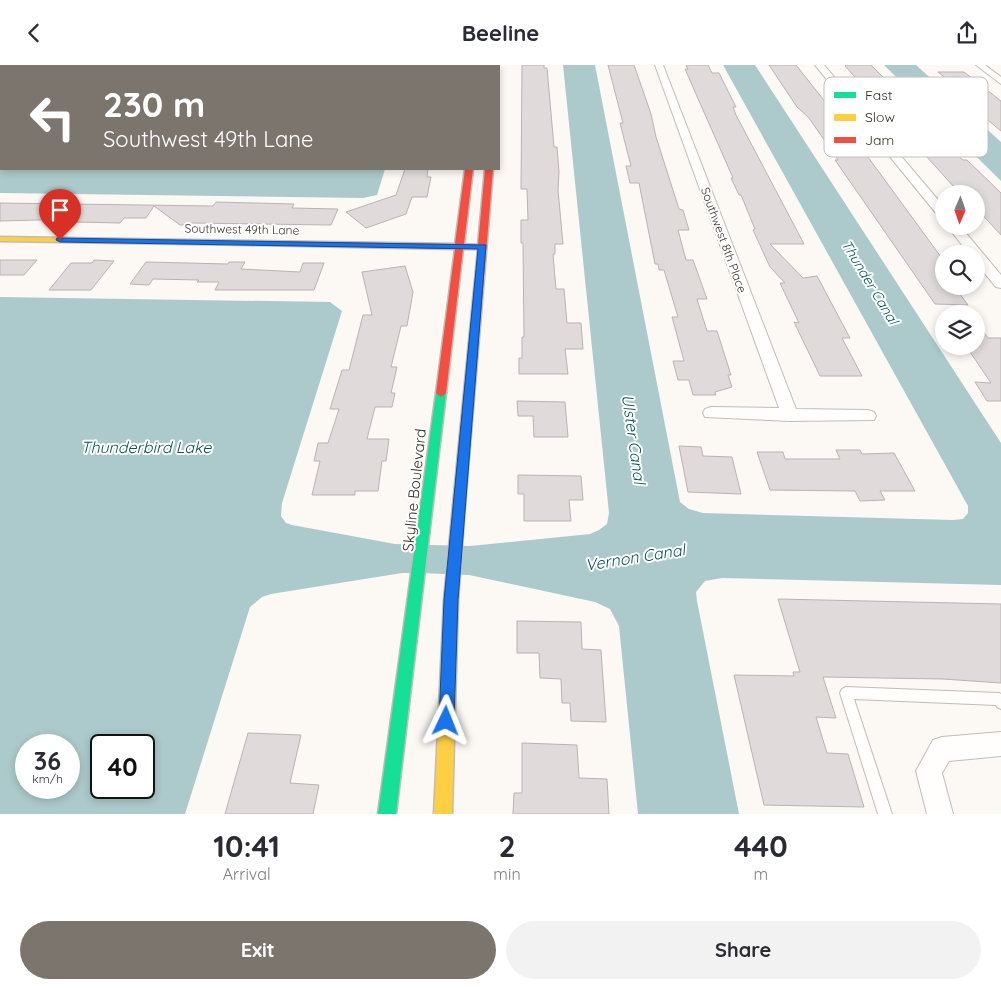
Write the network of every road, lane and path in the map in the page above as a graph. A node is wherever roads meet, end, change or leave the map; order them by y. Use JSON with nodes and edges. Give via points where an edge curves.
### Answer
{"nodes":[{"id":1,"x":659,"y":65,"type":"edge"},
{"id":2,"x":819,"y":65,"type":"edge"},
{"id":3,"x":980,"y":65,"type":"edge"},
{"id":4,"x":829,"y":77,"type":"edge"},
{"id":5,"x":1001,"y":81,"type":"edge"},
{"id":6,"x":896,"y":157,"type":"edge"},
{"id":7,"x":469,"y":170,"type":"edge"},
{"id":8,"x":489,"y":170,"type":"edge"},
{"id":9,"x":935,"y":204,"type":"edge"},
{"id":10,"x":960,"y":235,"type":"edge"},
{"id":11,"x":0,"y":239,"type":"edge"},
{"id":12,"x":969,"y":245,"type":"edge"},
{"id":13,"x":459,"y":246,"type":"junction"},
{"id":14,"x":483,"y":247,"type":"junction"},
{"id":15,"x":985,"y":265,"type":"edge"},
{"id":16,"x":1001,"y":284,"type":"edge"},
{"id":17,"x":711,"y":413,"type":"dead end"},
{"id":18,"x":790,"y":415,"type":"junction"},
{"id":19,"x":868,"y":416,"type":"dead end"},
{"id":20,"x":1000,"y":700,"type":"edge"},
{"id":21,"x":1001,"y":744,"type":"edge"},
{"id":22,"x":387,"y":814,"type":"edge"},
{"id":23,"x":443,"y":814,"type":"edge"},
{"id":24,"x":885,"y":814,"type":"edge"},
{"id":25,"x":940,"y":814,"type":"edge"}],
"edges":[{"from":1,"to":18,"type":"street","name":"Southwest 8th Place"},
{"from":2,"to":4,"type":"street"},
{"from":3,"to":5,"type":"street"},
{"from":6,"to":9,"type":"street"},
{"from":7,"to":13,"type":"street","name":"Skyline Boulevard"},
{"from":8,"to":14,"type":"street"},
{"from":10,"to":12,"type":"street"},
{"from":11,"to":13,"type":"street","name":"Southwest 49th Lane"},
{"from":13,"to":14,"type":"street","name":"Southwest 49th Lane"},
{"from":13,"to":22,"type":"street","name":"Skyline Boulevard"},
{"from":14,"to":23,"type":"street","via":[[453,580]]},
{"from":15,"to":16,"type":"street"},
{"from":17,"to":18,"type":"street"},
{"from":18,"to":19,"type":"street"},
{"from":20,"to":24,"type":"lane","via":[[846,693]]},
{"from":21,"to":25,"type":"street","via":[[942,749],[929,771]]}]}
